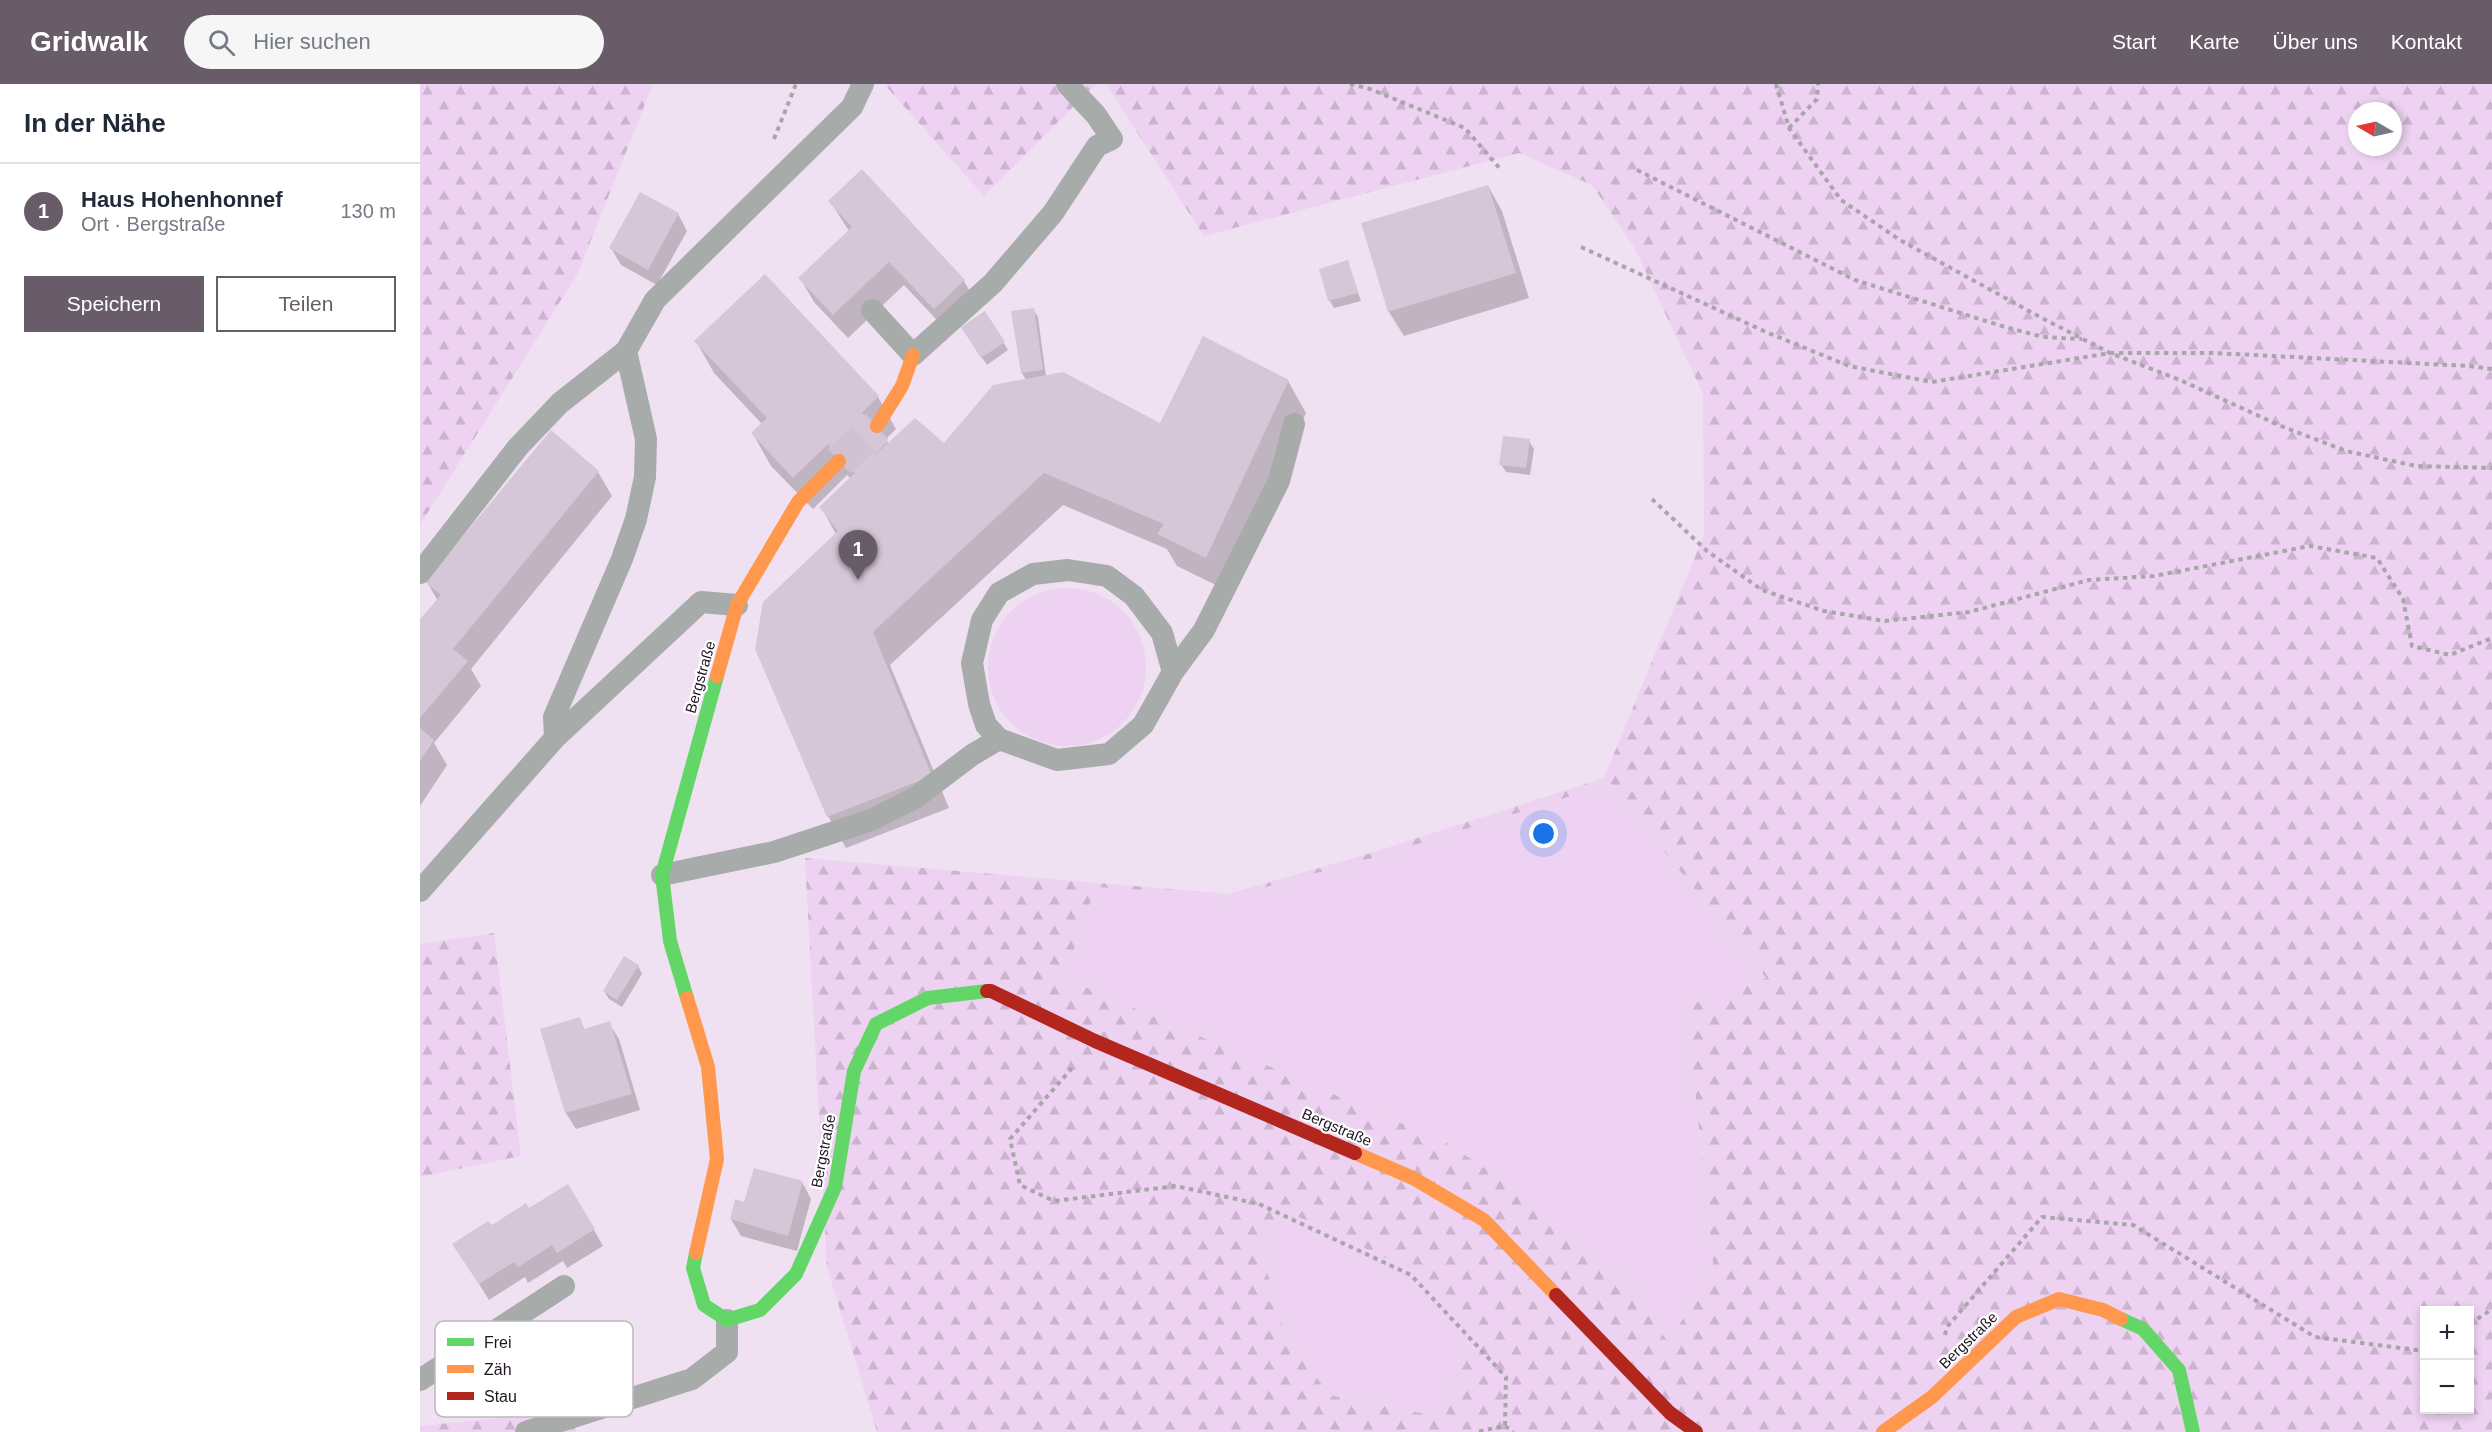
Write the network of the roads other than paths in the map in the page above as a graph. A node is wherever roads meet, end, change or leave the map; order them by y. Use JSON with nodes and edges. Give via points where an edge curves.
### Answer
{"nodes":[{"id":1,"x":863,"y":84,"type":"edge"},
{"id":2,"x":1067,"y":84,"type":"edge"},
{"id":3,"x":872,"y":310,"type":"dead end"},
{"id":4,"x":626,"y":351,"type":"junction"},
{"id":5,"x":913,"y":355,"type":"junction"},
{"id":6,"x":1294,"y":424,"type":"dead end"},
{"id":7,"x":877,"y":426,"type":"tunnel mouth"},
{"id":8,"x":839,"y":461,"type":"tunnel mouth"},
{"id":9,"x":420,"y":573,"type":"edge"},
{"id":10,"x":737,"y":605,"type":"junction"},
{"id":11,"x":1173,"y":672,"type":"junction"},
{"id":12,"x":555,"y":738,"type":"junction"},
{"id":13,"x":999,"y":739,"type":"junction"},
{"id":14,"x":662,"y":875,"type":"junction"},
{"id":15,"x":420,"y":891,"type":"edge"},
{"id":16,"x":564,"y":1286,"type":"dead end"},
{"id":17,"x":727,"y":1320,"type":"junction"},
{"id":18,"x":510,"y":1321,"type":"edge"},
{"id":19,"x":435,"y":1370,"type":"edge"},
{"id":20,"x":420,"y":1380,"type":"edge"},
{"id":21,"x":633,"y":1398,"type":"edge"},
{"id":22,"x":573,"y":1417,"type":"edge"},
{"id":23,"x":526,"y":1432,"type":"edge"},
{"id":24,"x":1696,"y":1432,"type":"edge"},
{"id":25,"x":1883,"y":1432,"type":"edge"},
{"id":26,"x":2193,"y":1432,"type":"edge"}],
"edges":[{"from":1,"to":4,"type":"lane","via":[[852,107],[655,300]]},
{"from":2,"to":5,"type":"lane","via":[[1112,139],[1097,146],[1053,213],[993,283]]},
{"from":3,"to":5,"type":"lane"},
{"from":4,"to":9,"type":"lane","via":[[560,404],[518,447]]},
{"from":4,"to":12,"type":"lane","via":[[646,439],[645,477],[622,559],[554,717]]},
{"from":5,"to":7,"type":"street","via":[[902,387]]},
{"from":6,"to":11,"type":"lane","via":[[1279,481],[1204,630]]},
{"from":8,"to":10,"type":"street","name":"Bergstraße","via":[[798,502]]},
{"from":10,"to":12,"type":"lane","via":[[700,602]]},
{"from":10,"to":14,"type":"street","name":"Bergstraße"},
{"from":11,"to":13,"type":"lane","via":[[1143,725],[1109,754],[1057,760]]},
{"from":11,"to":13,"type":"lane","via":[[1162,633],[1134,596],[1107,576],[1068,570],[1033,574],[999,593],[981,620],[972,663],[986,725]]},
{"from":12,"to":15,"type":"lane"},
{"from":13,"to":14,"type":"lane","via":[[915,798],[871,820],[774,852]]},
{"from":14,"to":17,"type":"street","name":"Bergstraße","via":[[670,941],[708,1067],[717,1159],[693,1268],[704,1305]]},
{"from":16,"to":18,"type":"lane"},
{"from":17,"to":21,"type":"lane","via":[[727,1352],[692,1379]]},
{"from":17,"to":24,"type":"street","name":"Bergstraße","via":[[760,1310],[796,1274],[835,1187],[854,1071],[876,1024],[928,998],[991,991],[1095,1041],[1413,1178],[1484,1220],[1670,1413]]},
{"from":19,"to":20,"type":"lane"},
{"from":22,"to":23,"type":"lane"},
{"from":25,"to":26,"type":"street","name":"Bergstraße","via":[[1932,1397],[2016,1317],[2059,1299],[2103,1310],[2143,1329],[2179,1370]]}]}
